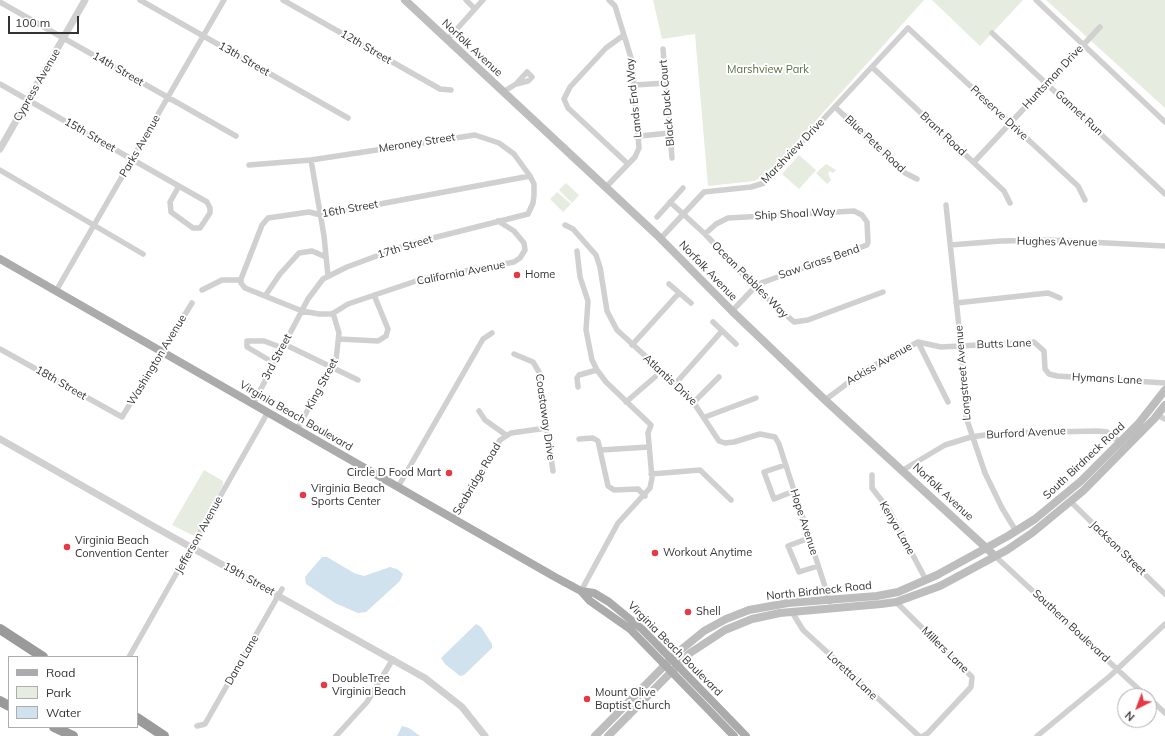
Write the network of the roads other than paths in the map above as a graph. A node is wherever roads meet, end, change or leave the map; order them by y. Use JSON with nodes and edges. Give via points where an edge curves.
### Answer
{"nodes":[{"id":1,"x":85,"y":0,"type":"edge"},
{"id":2,"x":140,"y":0,"type":"edge"},
{"id":3,"x":224,"y":0,"type":"edge"},
{"id":4,"x":283,"y":0,"type":"edge"},
{"id":5,"x":405,"y":0,"type":"edge"},
{"id":6,"x":466,"y":0,"type":"edge"},
{"id":7,"x":483,"y":0,"type":"edge"},
{"id":8,"x":609,"y":0,"type":"edge"},
{"id":9,"x":1036,"y":0,"type":"edge"},
{"id":10,"x":0,"y":2,"type":"edge"},
{"id":11,"x":475,"y":8,"type":"junction"},
{"id":12,"x":1100,"y":27,"type":"dead end"},
{"id":13,"x":908,"y":28,"type":"joint"},
{"id":14,"x":992,"y":32,"type":"dead end"},
{"id":15,"x":624,"y":35,"type":"junction"},
{"id":16,"x":204,"y":36,"type":"junction"},
{"id":17,"x":64,"y":38,"type":"junction"},
{"id":18,"x":447,"y":40,"type":"junction"},
{"id":19,"x":1083,"y":45,"type":"junction"},
{"id":20,"x":663,"y":49,"type":"dead end"},
{"id":21,"x":872,"y":67,"type":"junction"},
{"id":22,"x":666,"y":83,"type":"junction"},
{"id":23,"x":0,"y":84,"type":"edge"},
{"id":24,"x":516,"y":84,"type":"dead end"},
{"id":25,"x":1047,"y":84,"type":"junction"},
{"id":26,"x":634,"y":85,"type":"junction"},
{"id":27,"x":451,"y":90,"type":"dead end"},
{"id":28,"x":503,"y":92,"type":"junction"},
{"id":29,"x":168,"y":98,"type":"junction"},
{"id":30,"x":28,"y":100,"type":"junction"},
{"id":31,"x":835,"y":107,"type":"junction"},
{"id":32,"x":348,"y":118,"type":"dead end"},
{"id":33,"x":1165,"y":122,"type":"edge"},
{"id":34,"x":1010,"y":123,"type":"junction"},
{"id":35,"x":670,"y":133,"type":"junction"},
{"id":36,"x":236,"y":136,"type":"dead end"},
{"id":37,"x":639,"y":136,"type":"junction"},
{"id":38,"x":0,"y":149,"type":"edge"},
{"id":39,"x":672,"y":158,"type":"dead end"},
{"id":40,"x":132,"y":159,"type":"junction"},
{"id":41,"x":311,"y":160,"type":"junction"},
{"id":42,"x":974,"y":162,"type":"junction"},
{"id":43,"x":628,"y":164,"type":"junction"},
{"id":44,"x":249,"y":165,"type":"dead end"},
{"id":45,"x":0,"y":170,"type":"edge"},
{"id":46,"x":530,"y":176,"type":"junction"},
{"id":47,"x":918,"y":179,"type":"dead end"},
{"id":48,"x":180,"y":186,"type":"junction"},
{"id":49,"x":606,"y":187,"type":"junction"},
{"id":50,"x":683,"y":188,"type":"dead end"},
{"id":51,"x":1165,"y":194,"type":"edge"},
{"id":52,"x":1085,"y":200,"type":"dead end"},
{"id":53,"x":670,"y":202,"type":"junction"},
{"id":54,"x":1010,"y":203,"type":"dead end"},
{"id":55,"x":946,"y":205,"type":"dead end"},
{"id":56,"x":528,"y":214,"type":"joint"},
{"id":57,"x":683,"y":214,"type":"junction"},
{"id":58,"x":321,"y":215,"type":"junction"},
{"id":59,"x":657,"y":217,"type":"dead end"},
{"id":60,"x":498,"y":221,"type":"junction"},
{"id":61,"x":94,"y":225,"type":"junction"},
{"id":62,"x":565,"y":225,"type":"dead end"},
{"id":63,"x":705,"y":234,"type":"junction"},
{"id":64,"x":661,"y":238,"type":"junction"},
{"id":65,"x":868,"y":242,"type":"joint"},
{"id":66,"x":950,"y":245,"type":"junction"},
{"id":67,"x":1165,"y":246,"type":"edge"},
{"id":68,"x":577,"y":251,"type":"dead end"},
{"id":69,"x":142,"y":254,"type":"dead end"},
{"id":70,"x":326,"y":257,"type":"junction"},
{"id":71,"x":0,"y":259,"type":"edge"},
{"id":72,"x":328,"y":276,"type":"junction"},
{"id":73,"x":240,"y":280,"type":"junction"},
{"id":74,"x":669,"y":284,"type":"dead end"},
{"id":75,"x":755,"y":287,"type":"junction"},
{"id":76,"x":202,"y":290,"type":"dead end"},
{"id":77,"x":56,"y":291,"type":"junction"},
{"id":78,"x":884,"y":292,"type":"dead end"},
{"id":79,"x":679,"y":293,"type":"junction"},
{"id":80,"x":374,"y":295,"type":"junction"},
{"id":81,"x":265,"y":296,"type":"junction"},
{"id":82,"x":1060,"y":298,"type":"dead end"},
{"id":83,"x":192,"y":302,"type":"dead end"},
{"id":84,"x":690,"y":303,"type":"dead end"},
{"id":85,"x":956,"y":303,"type":"junction"},
{"id":86,"x":302,"y":311,"type":"junction"},
{"id":87,"x":732,"y":311,"type":"junction"},
{"id":88,"x":333,"y":313,"type":"junction"},
{"id":89,"x":713,"y":322,"type":"dead end"},
{"id":90,"x":722,"y":332,"type":"junction"},
{"id":91,"x":492,"y":333,"type":"dead end"},
{"id":92,"x":339,"y":339,"type":"junction"},
{"id":93,"x":918,"y":342,"type":"junction"},
{"id":94,"x":736,"y":344,"type":"dead end"},
{"id":95,"x":284,"y":345,"type":"junction"},
{"id":96,"x":632,"y":345,"type":"junction"},
{"id":97,"x":961,"y":346,"type":"junction"},
{"id":98,"x":0,"y":349,"type":"edge"},
{"id":99,"x":163,"y":352,"type":"junction"},
{"id":100,"x":514,"y":354,"type":"dead end"},
{"id":101,"x":274,"y":363,"type":"junction"},
{"id":102,"x":333,"y":367,"type":"junction"},
{"id":103,"x":597,"y":370,"type":"junction"},
{"id":104,"x":1049,"y":374,"type":"joint"},
{"id":105,"x":655,"y":377,"type":"dead end"},
{"id":106,"x":719,"y":377,"type":"dead end"},
{"id":107,"x":358,"y":380,"type":"dead end"},
{"id":108,"x":1165,"y":383,"type":"edge"},
{"id":109,"x":675,"y":384,"type":"junction"},
{"id":110,"x":578,"y":387,"type":"dead end"},
{"id":111,"x":1165,"y":390,"type":"edge"},
{"id":112,"x":756,"y":398,"type":"dead end"},
{"id":113,"x":826,"y":400,"type":"junction"},
{"id":114,"x":626,"y":402,"type":"junction"},
{"id":115,"x":694,"y":402,"type":"junction"},
{"id":116,"x":948,"y":402,"type":"dead end"},
{"id":117,"x":253,"y":404,"type":"junction"},
{"id":118,"x":1164,"y":408,"type":"edge"},
{"id":119,"x":479,"y":411,"type":"dead end"},
{"id":120,"x":268,"y":412,"type":"junction"},
{"id":121,"x":1154,"y":412,"type":"junction"},
{"id":122,"x":122,"y":417,"type":"joint"},
{"id":123,"x":705,"y":417,"type":"junction"},
{"id":124,"x":1165,"y":419,"type":"edge"},
{"id":125,"x":547,"y":428,"type":"junction"},
{"id":126,"x":297,"y":429,"type":"junction"},
{"id":127,"x":506,"y":435,"type":"junction"},
{"id":128,"x":775,"y":437,"type":"joint"},
{"id":129,"x":971,"y":437,"type":"junction"},
{"id":130,"x":0,"y":439,"type":"edge"},
{"id":131,"x":579,"y":439,"type":"dead end"},
{"id":132,"x":1123,"y":445,"type":"junction"},
{"id":133,"x":649,"y":447,"type":"junction"},
{"id":134,"x":601,"y":450,"type":"junction"},
{"id":135,"x":785,"y":465,"type":"junction"},
{"id":136,"x":903,"y":470,"type":"junction"},
{"id":137,"x":553,"y":471,"type":"dead end"},
{"id":138,"x":651,"y":474,"type":"junction"},
{"id":139,"x":872,"y":475,"type":"dead end"},
{"id":140,"x":398,"y":487,"type":"junction"},
{"id":141,"x":794,"y":491,"type":"junction"},
{"id":142,"x":645,"y":496,"type":"junction"},
{"id":143,"x":731,"y":500,"type":"dead end"},
{"id":144,"x":1071,"y":502,"type":"junction"},
{"id":145,"x":454,"y":519,"type":"junction"},
{"id":146,"x":1016,"y":531,"type":"junction"},
{"id":147,"x":809,"y":538,"type":"junction"},
{"id":148,"x":193,"y":548,"type":"junction"},
{"id":149,"x":987,"y":548,"type":"junction"},
{"id":150,"x":995,"y":556,"type":"junction"},
{"id":151,"x":818,"y":566,"type":"junction"},
{"id":152,"x":926,"y":580,"type":"junction"},
{"id":153,"x":581,"y":591,"type":"junction"},
{"id":154,"x":280,"y":592,"type":"junction"},
{"id":155,"x":1165,"y":594,"type":"edge"},
{"id":156,"x":829,"y":599,"type":"junction"},
{"id":157,"x":896,"y":602,"type":"junction"},
{"id":158,"x":832,"y":608,"type":"junction"},
{"id":159,"x":749,"y":610,"type":"junction"},
{"id":160,"x":792,"y":612,"type":"junction"},
{"id":161,"x":752,"y":619,"type":"junction"},
{"id":162,"x":1165,"y":624,"type":"edge"},
{"id":163,"x":0,"y":628,"type":"edge"},
{"id":164,"x":42,"y":656,"type":"edge"},
{"id":165,"x":130,"y":656,"type":"edge"},
{"id":166,"x":393,"y":659,"type":"junction"},
{"id":167,"x":671,"y":659,"type":"junction"},
{"id":168,"x":665,"y":665,"type":"junction"},
{"id":169,"x":677,"y":665,"type":"junction"},
{"id":170,"x":1117,"y":669,"type":"junction"},
{"id":171,"x":671,"y":672,"type":"junction"},
{"id":172,"x":1137,"y":688,"type":"edge"},
{"id":173,"x":1157,"y":706,"type":"edge"},
{"id":174,"x":1165,"y":713,"type":"edge"},
{"id":175,"x":138,"y":719,"type":"edge"},
{"id":176,"x":197,"y":726,"type":"dead end"},
{"id":177,"x":56,"y":728,"type":"edge"},
{"id":178,"x":73,"y":736,"type":"edge"},
{"id":179,"x":164,"y":736,"type":"edge"},
{"id":180,"x":336,"y":736,"type":"edge"},
{"id":181,"x":485,"y":736,"type":"edge"},
{"id":182,"x":595,"y":736,"type":"edge"},
{"id":183,"x":608,"y":736,"type":"edge"},
{"id":184,"x":734,"y":736,"type":"edge"},
{"id":185,"x":746,"y":736,"type":"edge"},
{"id":186,"x":917,"y":736,"type":"edge"},
{"id":187,"x":923,"y":736,"type":"edge"},
{"id":188,"x":1037,"y":736,"type":"edge"}],
"edges":[{"from":1,"to":17,"type":"street","name":"Cypress Avenue"},
{"from":2,"to":16,"type":"street","name":"13th Street"},
{"from":3,"to":16,"type":"street","name":"Parks Avenue"},
{"from":4,"to":27,"type":"street","name":"12th Street","via":[[440,89]]},
{"from":5,"to":18,"type":"main road","name":"Norfolk Avenue"},
{"from":6,"to":11,"type":"street"},
{"from":7,"to":11,"type":"street"},
{"from":8,"to":15,"type":"street","name":"Lands End Way","via":[[615,6]]},
{"from":9,"to":19,"type":"street"},
{"from":10,"to":17,"type":"street","name":"14th Street"},
{"from":11,"to":18,"type":"street"},
{"from":12,"to":19,"type":"street","name":"Huntsman Drive"},
{"from":13,"to":21,"type":"street","name":"Marshview Drive"},
{"from":13,"to":34,"type":"street","name":"Preserve Drive"},
{"from":14,"to":25,"type":"street","name":"Gannet Run"},
{"from":15,"to":26,"type":"street","name":"Lands End Way","via":[[632,61]]},
{"from":15,"to":43,"type":"street","via":[[606,48],[570,87],[564,99],[568,108]]},
{"from":16,"to":29,"type":"street","name":"Parks Avenue"},
{"from":16,"to":32,"type":"street","name":"13th Street"},
{"from":17,"to":29,"type":"street","name":"14th Street"},
{"from":17,"to":30,"type":"street","name":"Cypress Avenue"},
{"from":18,"to":28,"type":"main road","name":"Norfolk Avenue"},
{"from":19,"to":25,"type":"street","name":"Huntsman Drive"},
{"from":19,"to":33,"type":"street"},
{"from":20,"to":22,"type":"street","name":"Black Duck Court"},
{"from":21,"to":31,"type":"street","name":"Marshview Drive"},
{"from":21,"to":42,"type":"street","name":"Brant Road"},
{"from":22,"to":26,"type":"street"},
{"from":22,"to":35,"type":"street","name":"Black Duck Court"},
{"from":23,"to":30,"type":"street","name":"15th Street"},
{"from":24,"to":28,"type":"street"},
{"from":25,"to":34,"type":"street","name":"Huntsman Drive"},
{"from":25,"to":51,"type":"street","name":"Gannet Run"},
{"from":26,"to":37,"type":"street","name":"Lands End Way"},
{"from":28,"to":49,"type":"main road","name":"Norfolk Avenue"},
{"from":29,"to":36,"type":"street","name":"14th Street"},
{"from":29,"to":40,"type":"street","name":"Parks Avenue"},
{"from":30,"to":38,"type":"street","name":"Cypress Avenue"},
{"from":30,"to":40,"type":"street","name":"15th Street"},
{"from":31,"to":47,"type":"street","name":"Blue Pete Road","via":[[905,172]]},
{"from":31,"to":57,"type":"street","name":"Marshview Drive","via":[[764,183],[704,192]]},
{"from":34,"to":42,"type":"street","name":"Huntsman Drive"},
{"from":34,"to":52,"type":"street","name":"Preserve Drive","via":[[1078,186]]},
{"from":35,"to":37,"type":"street"},
{"from":35,"to":39,"type":"street","name":"Black Duck Court"},
{"from":37,"to":43,"type":"street","name":"Lands End Way","via":[[638,152]]},
{"from":40,"to":48,"type":"street","name":"15th Street"},
{"from":40,"to":61,"type":"street","name":"Parks Avenue"},
{"from":41,"to":44,"type":"street","name":"Meroney Street"},
{"from":41,"to":46,"type":"street","name":"Meroney Street","via":[[475,135],[492,139],[507,148]]},
{"from":41,"to":58,"type":"street"},
{"from":42,"to":54,"type":"street","name":"Brant Road","via":[[1004,191]]},
{"from":43,"to":49,"type":"street","name":"Lands End Way"},
{"from":45,"to":61,"type":"street"},
{"from":46,"to":56,"type":"street","name":"Meroney Street","via":[[534,184],[534,203]]},
{"from":46,"to":58,"type":"street","name":"16th Street"},
{"from":48,"to":48,"type":"street","name":"15th Street","via":[[170,202],[171,212],[198,229],[203,226],[210,208],[207,202]]},
{"from":49,"to":64,"type":"main road","name":"Norfolk Avenue"},
{"from":50,"to":53,"type":"street"},
{"from":53,"to":57,"type":"street","name":"Ocean Pebbles Way"},
{"from":53,"to":59,"type":"street"},
{"from":55,"to":66,"type":"street","name":"Longstreet Avenue"},
{"from":56,"to":60,"type":"street","name":"17th Street"},
{"from":57,"to":63,"type":"street","name":"Ocean Pebbles Way"},
{"from":57,"to":64,"type":"street","name":"Marshview Drive"},
{"from":58,"to":70,"type":"street"},
{"from":58,"to":73,"type":"street","name":"16th Street","via":[[309,212],[281,215],[265,220]]},
{"from":60,"to":72,"type":"street","name":"17th Street","via":[[409,244]]},
{"from":60,"to":80,"type":"street","name":"California Avenue","via":[[514,231],[524,243],[525,250],[514,262],[433,276]]},
{"from":61,"to":69,"type":"street"},
{"from":61,"to":77,"type":"street","name":"Parks Avenue"},
{"from":62,"to":96,"type":"street","name":"Atlantis Drive","via":[[573,229],[596,255],[607,311],[616,330]]},
{"from":63,"to":65,"type":"street","name":"Ship Shoal Way","via":[[728,218],[854,211],[862,215],[867,222]]},
{"from":63,"to":75,"type":"street","name":"Ocean Pebbles Way"},
{"from":64,"to":87,"type":"main road","name":"Norfolk Avenue"},
{"from":65,"to":75,"type":"street","name":"Saw Grass Bend","via":[[864,247]]},
{"from":66,"to":67,"type":"street","name":"Hughes Avenue","via":[[1050,240]]},
{"from":66,"to":85,"type":"street","name":"Longstreet Avenue"},
{"from":68,"to":103,"type":"street","via":[[580,277],[588,300],[587,343]]},
{"from":70,"to":72,"type":"street"},
{"from":70,"to":81,"type":"street","via":[[312,250],[299,253]]},
{"from":71,"to":77,"type":"main road","name":"Virginia Beach Boulevard"},
{"from":72,"to":86,"type":"street","name":"17th Street","via":[[313,289]]},
{"from":73,"to":76,"type":"street","via":[[222,280]]},
{"from":73,"to":81,"type":"street","via":[[245,288]]},
{"from":74,"to":79,"type":"street"},
{"from":75,"to":78,"type":"street","name":"Ocean Pebbles Way","via":[[794,322],[808,320]]},
{"from":75,"to":87,"type":"street","name":"Saw Grass Bend"},
{"from":77,"to":99,"type":"main road","name":"Virginia Beach Boulevard"},
{"from":79,"to":84,"type":"street"},
{"from":79,"to":96,"type":"street"},
{"from":80,"to":88,"type":"street","name":"California Avenue","via":[[348,304]]},
{"from":80,"to":92,"type":"street","via":[[388,329],[386,336],[378,341]]},
{"from":81,"to":86,"type":"street"},
{"from":82,"to":85,"type":"street","via":[[1048,293]]},
{"from":83,"to":99,"type":"street","name":"Washington Avenue"},
{"from":85,"to":97,"type":"street","name":"Longstreet Avenue"},
{"from":86,"to":88,"type":"street"},
{"from":86,"to":95,"type":"street","name":"3rd Street"},
{"from":87,"to":113,"type":"main road","name":"Norfolk Avenue"},
{"from":88,"to":92,"type":"street","name":"King Street"},
{"from":89,"to":90,"type":"street"},
{"from":90,"to":94,"type":"street"},
{"from":90,"to":109,"type":"street"},
{"from":91,"to":140,"type":"street","via":[[483,339]]},
{"from":92,"to":102,"type":"street","name":"King Street"},
{"from":93,"to":97,"type":"street","name":"Ackiss Avenue","via":[[941,347]]},
{"from":93,"to":113,"type":"street","name":"Ackiss Avenue","via":[[858,375]]},
{"from":93,"to":116,"type":"street"},
{"from":95,"to":101,"type":"street","name":"3rd Street"},
{"from":95,"to":101,"type":"street","via":[[280,347],[264,341],[247,341],[247,347]]},
{"from":95,"to":102,"type":"street"},
{"from":96,"to":109,"type":"street","name":"Atlantis Drive"},
{"from":97,"to":104,"type":"street","name":"Butts Lane","via":[[1034,342],[1040,345],[1044,352],[1045,369]]},
{"from":97,"to":129,"type":"street","name":"Longstreet Avenue","via":[[966,417]]},
{"from":98,"to":122,"type":"street","name":"18th Street"},
{"from":99,"to":117,"type":"main road","name":"Virginia Beach Boulevard"},
{"from":99,"to":122,"type":"street","name":"Washington Avenue"},
{"from":100,"to":125,"type":"street","name":"Coastaway Drive","via":[[533,362],[538,369]]},
{"from":101,"to":117,"type":"street","name":"3rd Street"},
{"from":102,"to":107,"type":"street"},
{"from":102,"to":126,"type":"street","name":"King Street"},
{"from":103,"to":110,"type":"street","via":[[579,375]]},
{"from":103,"to":114,"type":"street"},
{"from":104,"to":108,"type":"street","name":"Hymans Lane"},
{"from":105,"to":114,"type":"street"},
{"from":106,"to":115,"type":"street"},
{"from":109,"to":115,"type":"street","name":"Atlantis Drive"},
{"from":111,"to":121,"type":"main road","name":"South Birdneck Road"},
{"from":112,"to":123,"type":"street","name":"Atlantis Drive"},
{"from":113,"to":136,"type":"main road","name":"Norfolk Avenue"},
{"from":114,"to":133,"type":"street","via":[[651,425],[648,433]]},
{"from":115,"to":123,"type":"street","name":"Atlantis Drive"},
{"from":117,"to":120,"type":"main road","name":"Virginia Beach Boulevard"},
{"from":118,"to":121,"type":"main road","name":"South Birdneck Road"},
{"from":119,"to":127,"type":"street","via":[[485,420]]},
{"from":120,"to":126,"type":"main road","name":"Virginia Beach Boulevard"},
{"from":120,"to":148,"type":"street","name":"Jefferson Avenue"},
{"from":121,"to":124,"type":"street"},
{"from":121,"to":132,"type":"main road","name":"South Birdneck Road"},
{"from":123,"to":128,"type":"street","name":"Atlantis Drive","via":[[719,441],[725,443],[760,434]]},
{"from":125,"to":127,"type":"street","name":"Seabridge Road"},
{"from":125,"to":137,"type":"street","name":"Coastaway Drive"},
{"from":126,"to":140,"type":"main road","name":"Virginia Beach Boulevard"},
{"from":127,"to":145,"type":"street","name":"Seabridge Road","via":[[487,459]]},
{"from":128,"to":135,"type":"street","name":"Hope Avenue"},
{"from":129,"to":132,"type":"street","name":"Burford Avenue","via":[[1014,432],[1098,431],[1107,432]]},
{"from":129,"to":136,"type":"street","name":"Burford Avenue","via":[[945,445]]},
{"from":129,"to":146,"type":"street","name":"Longstreet Avenue","via":[[993,491]]},
{"from":130,"to":148,"type":"street","name":"19th Street"},
{"from":131,"to":134,"type":"street","via":[[596,439]]},
{"from":132,"to":144,"type":"main road","name":"South Birdneck Road"},
{"from":132,"to":146,"type":"main road","name":"South Birdneck Road","via":[[1064,497]]},
{"from":133,"to":134,"type":"street"},
{"from":133,"to":138,"type":"street"},
{"from":134,"to":142,"type":"street","via":[[608,486],[614,490],[638,489]]},
{"from":135,"to":141,"type":"street","name":"Hope Avenue"},
{"from":135,"to":141,"type":"street","via":[[764,472],[774,499]]},
{"from":136,"to":149,"type":"main road","name":"Norfolk Avenue"},
{"from":138,"to":142,"type":"street","via":[[650,488]]},
{"from":138,"to":143,"type":"street","via":[[700,470]]},
{"from":139,"to":152,"type":"street","name":"Kenya Lane","via":[[872,488],[888,510]]},
{"from":140,"to":145,"type":"main road","name":"Virginia Beach Boulevard"},
{"from":141,"to":147,"type":"street","name":"Hope Avenue"},
{"from":142,"to":153,"type":"street","via":[[631,507],[618,523]]},
{"from":144,"to":150,"type":"main road","name":"South Birdneck Road","via":[[1032,533]]},
{"from":144,"to":155,"type":"street","name":"Jackson Street"},
{"from":145,"to":153,"type":"main road","name":"Virginia Beach Boulevard"},
{"from":146,"to":149,"type":"main road","name":"South Birdneck Road"},
{"from":147,"to":151,"type":"street","name":"Hope Avenue"},
{"from":147,"to":151,"type":"street","via":[[788,546],[799,572]]},
{"from":148,"to":154,"type":"street","name":"19th Street"},
{"from":148,"to":165,"type":"street","name":"Jefferson Avenue"},
{"from":149,"to":150,"type":"main road","name":"Norfolk Avenue"},
{"from":149,"to":152,"type":"main road","name":"North Birdneck Road"},
{"from":150,"to":157,"type":"main road","name":"North Birdneck Road","via":[[940,586]]},
{"from":150,"to":170,"type":"street","name":"Southern Boulevard"},
{"from":151,"to":156,"type":"street","name":"Hope Avenue"},
{"from":152,"to":156,"type":"main road","name":"North Birdneck Road","via":[[888,594]]},
{"from":153,"to":167,"type":"main road","name":"Virginia Beach Boulevard","via":[[594,593],[619,609]]},
{"from":153,"to":168,"type":"main road","name":"Virginia Beach Boulevard","via":[[590,601],[630,629]]},
{"from":154,"to":166,"type":"street","name":"19th Street"},
{"from":154,"to":176,"type":"street","name":"Dana Lane","via":[[205,724]]},
{"from":156,"to":158,"type":"street","name":"Hope Avenue"},
{"from":156,"to":159,"type":"main road","name":"North Birdneck Road"},
{"from":157,"to":158,"type":"main road","name":"North Birdneck Road"},
{"from":157,"to":187,"type":"street","name":"Millers Lane","via":[[972,677],[971,686]]},
{"from":158,"to":160,"type":"main road","name":"North Birdneck Road"},
{"from":159,"to":161,"type":"street"},
{"from":159,"to":167,"type":"main road","name":"North Birdneck Road","via":[[704,631]]},
{"from":160,"to":161,"type":"main road","name":"North Birdneck Road"},
{"from":160,"to":186,"type":"street","name":"Loretta Lane","via":[[803,630]]},
{"from":161,"to":169,"type":"main road","name":"North Birdneck Road","via":[[713,636]]},
{"from":162,"to":170,"type":"street"},
{"from":163,"to":164,"type":"highway"},
{"from":166,"to":180,"type":"street","via":[[367,702]]},
{"from":166,"to":181,"type":"street","name":"19th Street","via":[[450,696]]},
{"from":167,"to":168,"type":"main road","name":"North Birdneck Road"},
{"from":167,"to":169,"type":"main road","name":"Virginia Beach Boulevard"},
{"from":168,"to":171,"type":"main road","name":"Virginia Beach Boulevard"},
{"from":168,"to":182,"type":"main road","name":"North Birdneck Road"},
{"from":169,"to":171,"type":"main road","name":"North Birdneck Road"},
{"from":169,"to":185,"type":"main road","name":"Virginia Beach Boulevard"},
{"from":170,"to":172,"type":"street","name":"Southern Boulevard"},
{"from":170,"to":188,"type":"street"},
{"from":171,"to":183,"type":"main road","name":"North Birdneck Road"},
{"from":171,"to":184,"type":"main road","name":"Virginia Beach Boulevard"},
{"from":173,"to":174,"type":"street"},
{"from":175,"to":179,"type":"highway"},
{"from":177,"to":178,"type":"highway"}]}
